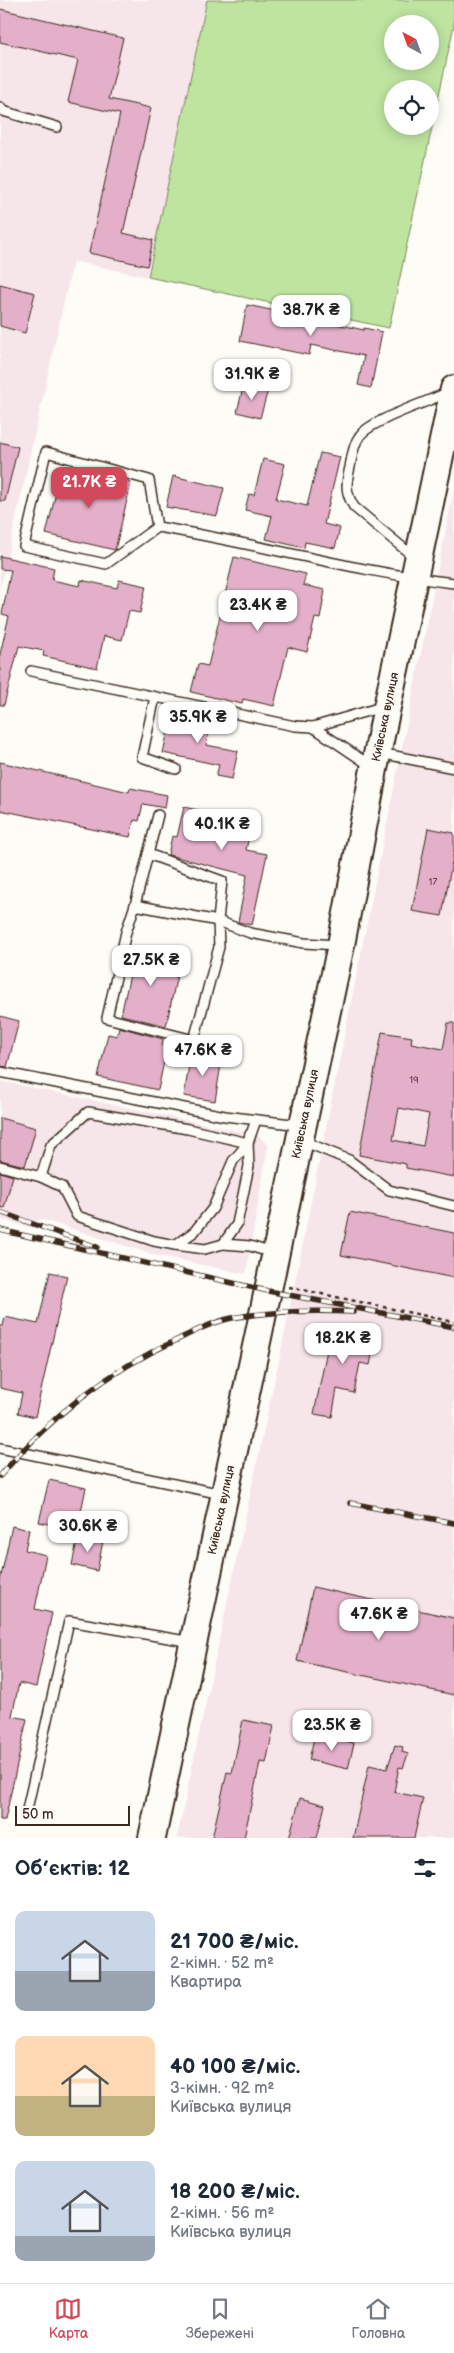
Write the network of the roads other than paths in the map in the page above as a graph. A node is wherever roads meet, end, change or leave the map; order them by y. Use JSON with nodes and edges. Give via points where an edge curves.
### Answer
{"nodes":[{"id":1,"x":0,"y":107,"type":"edge"},
{"id":2,"x":56,"y":127,"type":"dead end"},
{"id":3,"x":454,"y":390,"type":"edge"},
{"id":4,"x":157,"y":527,"type":"junction"},
{"id":5,"x":416,"y":570,"type":"junction"},
{"id":6,"x":454,"y":583,"type":"edge"},
{"id":7,"x":31,"y":671,"type":"dead end"},
{"id":8,"x":155,"y":697,"type":"junction"},
{"id":9,"x":388,"y":705,"type":"junction"},
{"id":10,"x":313,"y":727,"type":"junction"},
{"id":11,"x":376,"y":760,"type":"junction"},
{"id":12,"x":454,"y":768,"type":"edge"},
{"id":13,"x":176,"y":770,"type":"dead end"},
{"id":14,"x":158,"y":814,"type":"dead end"},
{"id":15,"x":148,"y":854,"type":"junction"},
{"id":16,"x":135,"y":905,"type":"junction"},
{"id":17,"x":218,"y":921,"type":"junction"},
{"id":18,"x":341,"y":945,"type":"junction"},
{"id":19,"x":0,"y":1072,"type":"edge"},
{"id":20,"x":256,"y":1120,"type":"junction"},
{"id":21,"x":301,"y":1133,"type":"junction"},
{"id":22,"x":248,"y":1143,"type":"junction"},
{"id":23,"x":0,"y":1166,"type":"edge"},
{"id":24,"x":41,"y":1177,"type":"junction"},
{"id":25,"x":454,"y":1206,"type":"edge"},
{"id":26,"x":223,"y":1244,"type":"junction"},
{"id":27,"x":175,"y":1245,"type":"junction"},
{"id":28,"x":275,"y":1254,"type":"junction"},
{"id":29,"x":0,"y":1448,"type":"edge"},
{"id":30,"x":225,"y":1494,"type":"junction"},
{"id":31,"x":192,"y":1642,"type":"junction"},
{"id":32,"x":26,"y":1814,"type":"dead end"},
{"id":33,"x":152,"y":1838,"type":"edge"}],
"edges":[{"from":1,"to":2,"type":"lane","via":[[3,111]]},
{"from":3,"to":5,"type":"main road","name":"Київська вулиця"},
{"from":3,"to":5,"type":"lane","via":[[372,426],[360,435],[345,488],[354,507]]},
{"from":4,"to":4,"type":"lane","via":[[149,480],[46,452],[24,546],[106,564]]},
{"from":4,"to":5,"type":"lane"},
{"from":5,"to":6,"type":"lane"},
{"from":5,"to":9,"type":"main road","name":"Київська вулиця"},
{"from":7,"to":8,"type":"lane"},
{"from":8,"to":10,"type":"lane"},
{"from":8,"to":13,"type":"lane","via":[[142,757]]},
{"from":9,"to":10,"type":"lane"},
{"from":9,"to":11,"type":"main road","name":"Київська вулиця"},
{"from":10,"to":11,"type":"lane"},
{"from":11,"to":12,"type":"lane"},
{"from":11,"to":18,"type":"main road","name":"Київська вулиця"},
{"from":14,"to":15,"type":"lane"},
{"from":15,"to":16,"type":"lane"},
{"from":15,"to":17,"type":"lane","via":[[222,881]]},
{"from":16,"to":17,"type":"lane"},
{"from":16,"to":17,"type":"lane","via":[[107,1018],[194,1040],[219,947]]},
{"from":17,"to":18,"type":"lane","via":[[304,943]]},
{"from":18,"to":21,"type":"main road","name":"Київська вулиця"},
{"from":19,"to":20,"type":"lane"},
{"from":20,"to":21,"type":"lane"},
{"from":20,"to":22,"type":"lane"},
{"from":21,"to":25,"type":"lane","via":[[349,1160],[389,1190]]},
{"from":21,"to":28,"type":"main road","name":"Київська вулиця"},
{"from":22,"to":24,"type":"lane","via":[[88,1112],[51,1145]]},
{"from":22,"to":26,"type":"lane","via":[[249,1166],[237,1224]]},
{"from":22,"to":27,"type":"lane","via":[[233,1161],[213,1208],[194,1232]]},
{"from":23,"to":24,"type":"lane"},
{"from":24,"to":27,"type":"lane","via":[[62,1187],[77,1216]]},
{"from":26,"to":27,"type":"lane","via":[[205,1249]]},
{"from":26,"to":28,"type":"lane","via":[[250,1246]]},
{"from":28,"to":30,"type":"main road","name":"Київська вулиця"},
{"from":29,"to":30,"type":"lane"},
{"from":30,"to":31,"type":"main road","name":"Київська вулиця"},
{"from":31,"to":32,"type":"lane","via":[[68,1621]]},
{"from":31,"to":33,"type":"main road","name":"Київська вулиця"}]}
